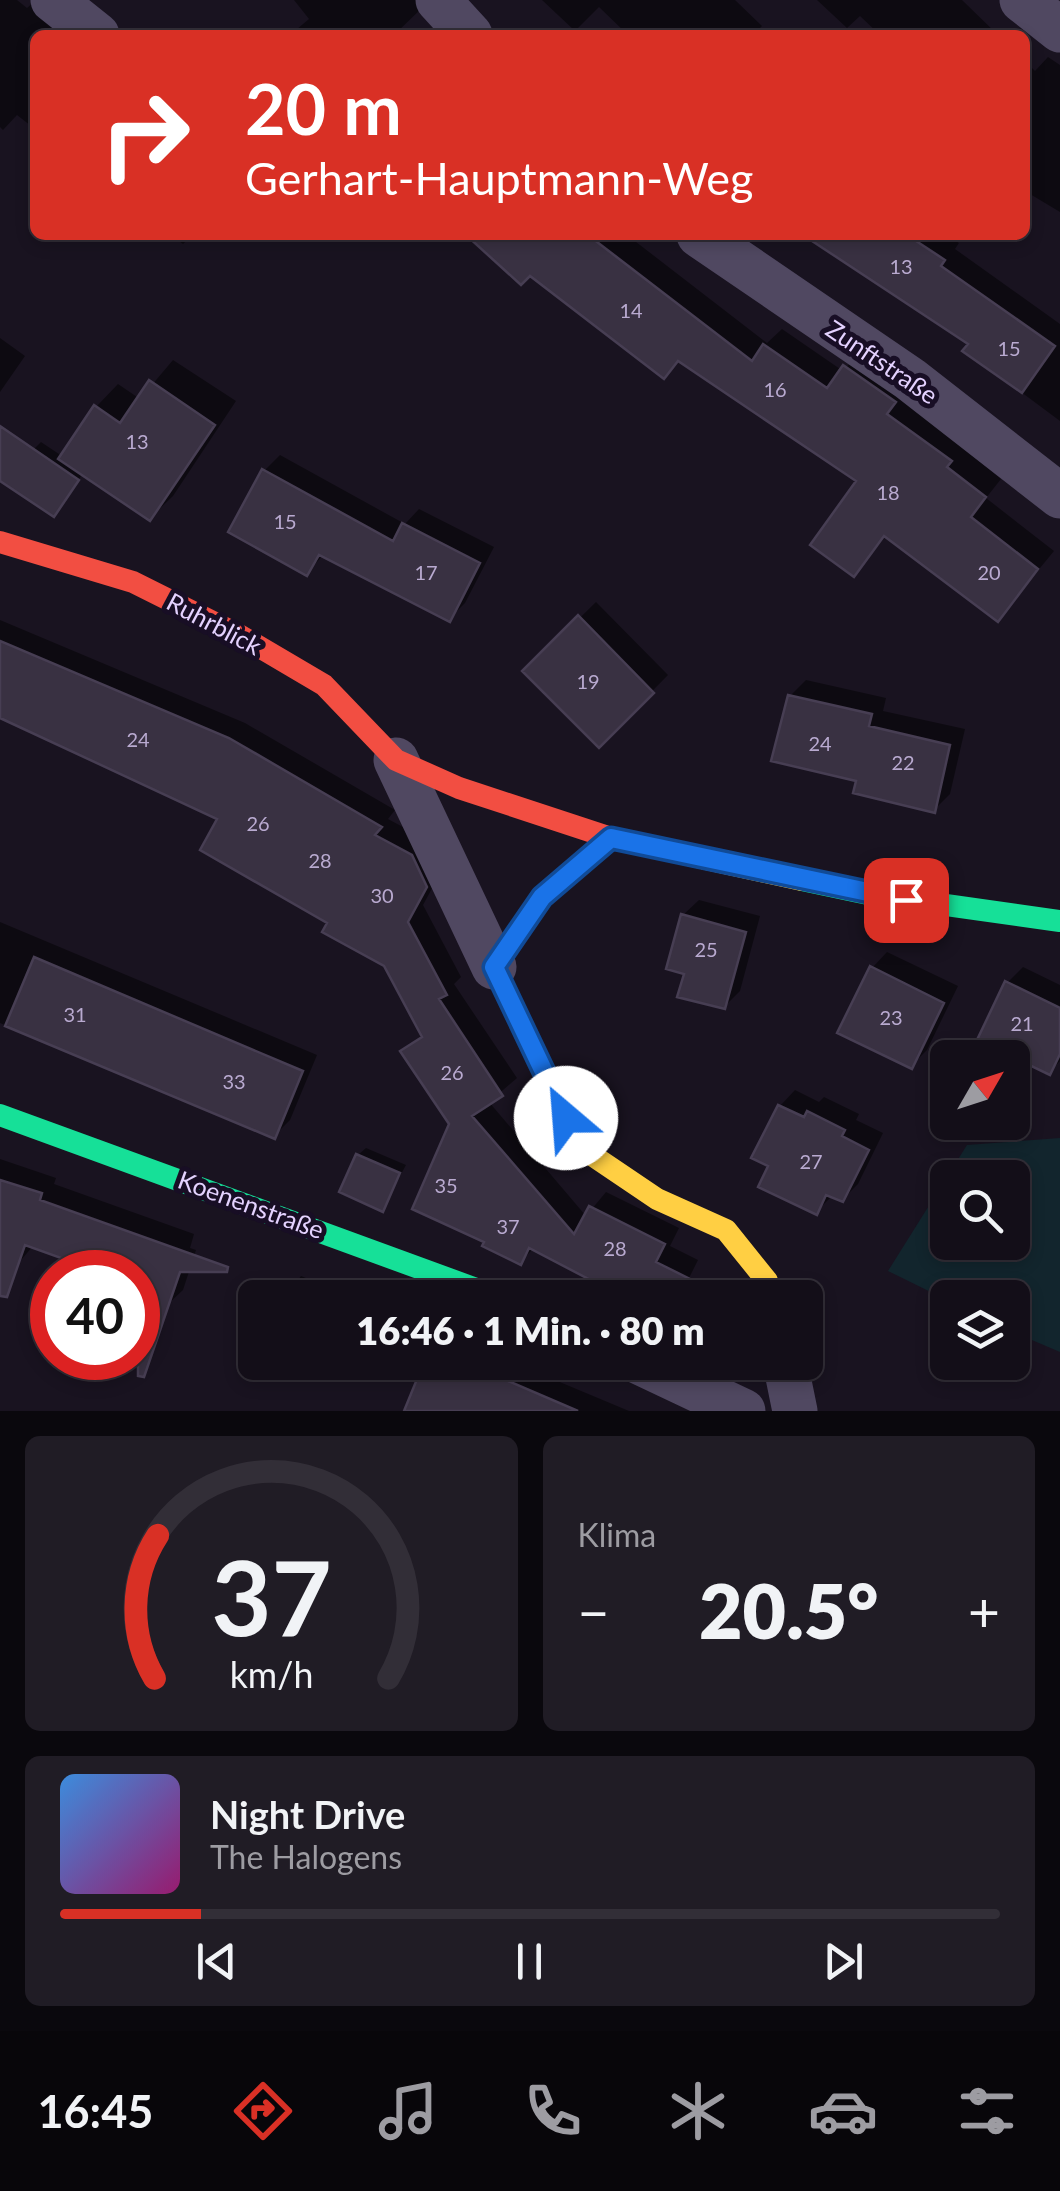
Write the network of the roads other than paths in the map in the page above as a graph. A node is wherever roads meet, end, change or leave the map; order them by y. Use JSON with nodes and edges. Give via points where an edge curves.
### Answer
{"nodes":[{"id":1,"x":53,"y":0,"type":"edge"},
{"id":2,"x":438,"y":0,"type":"edge"},
{"id":3,"x":1022,"y":0,"type":"edge"},
{"id":4,"x":91,"y":30,"type":"edge"},
{"id":5,"x":465,"y":30,"type":"edge"},
{"id":6,"x":1060,"y":30,"type":"edge"},
{"id":7,"x":706,"y":240,"type":"edge"},
{"id":8,"x":1060,"y":496,"type":"edge"},
{"id":9,"x":0,"y":542,"type":"edge"},
{"id":10,"x":396,"y":760,"type":"junction"},
{"id":11,"x":611,"y":838,"type":"junction"},
{"id":12,"x":1060,"y":922,"type":"edge"},
{"id":13,"x":494,"y":967,"type":"junction"},
{"id":14,"x":0,"y":1115,"type":"edge"},
{"id":15,"x":451,"y":1280,"type":"edge"},
{"id":16,"x":767,"y":1280,"type":"edge"},
{"id":17,"x":678,"y":1380,"type":"edge"},
{"id":18,"x":789,"y":1380,"type":"edge"},
{"id":19,"x":743,"y":1411,"type":"edge"},
{"id":20,"x":796,"y":1411,"type":"edge"}],
"edges":[{"from":1,"to":4,"type":"street"},
{"from":2,"to":5,"type":"street"},
{"from":3,"to":6,"type":"street"},
{"from":7,"to":8,"type":"street","name":"Zunftstraße","via":[[910,380]]},
{"from":9,"to":10,"type":"street","name":"Ruhrblick","via":[[133,582],[239,635],[324,686]]},
{"from":10,"to":11,"type":"street","name":"Ruhrblick"},
{"from":10,"to":13,"type":"street","name":"Ruhrblick"},
{"from":11,"to":12,"type":"street","name":"Ruhrblick","via":[[868,894]]},
{"from":11,"to":13,"type":"street","via":[[542,897]]},
{"from":13,"to":16,"type":"street","via":[[580,1147],[657,1200],[726,1230]]},
{"from":14,"to":15,"type":"street","name":"Koenenstraße"},
{"from":17,"to":19,"type":"street"},
{"from":18,"to":20,"type":"street"}]}
